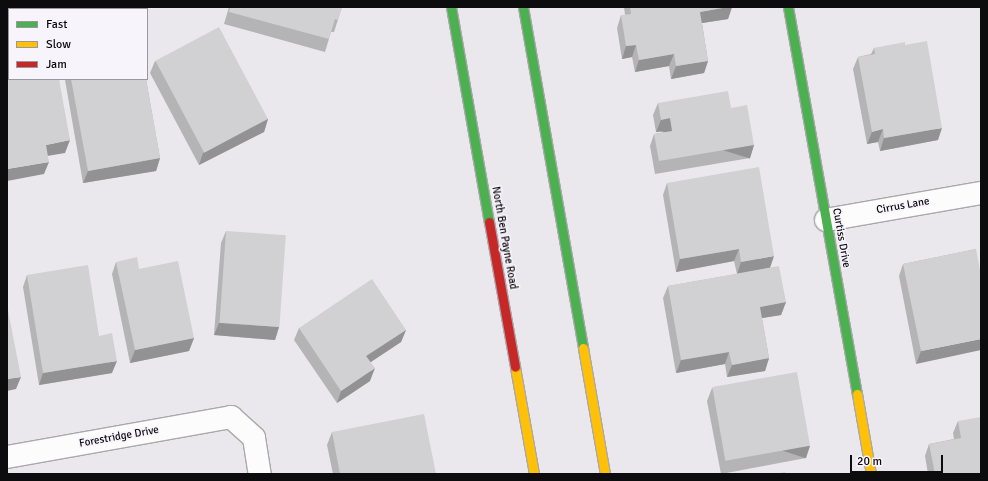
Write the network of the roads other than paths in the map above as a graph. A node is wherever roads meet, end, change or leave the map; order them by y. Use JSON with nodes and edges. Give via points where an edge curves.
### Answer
{"nodes":[{"id":1,"x":451,"y":7,"type":"edge"},
{"id":2,"x":523,"y":7,"type":"edge"},
{"id":3,"x":788,"y":7,"type":"edge"},
{"id":4,"x":981,"y":193,"type":"edge"},
{"id":5,"x":826,"y":220,"type":"junction"},
{"id":6,"x":7,"y":457,"type":"edge"},
{"id":7,"x":260,"y":474,"type":"edge"},
{"id":8,"x":534,"y":474,"type":"edge"},
{"id":9,"x":605,"y":474,"type":"edge"},
{"id":10,"x":871,"y":474,"type":"edge"}],
"edges":[{"from":1,"to":8,"type":"street","name":"North Ben Payne Road"},
{"from":2,"to":9,"type":"street"},
{"from":3,"to":5,"type":"street","name":"Curtiss Drive"},
{"from":4,"to":5,"type":"street","name":"Cirrus Lane"},
{"from":5,"to":10,"type":"street","name":"Curtiss Drive"},
{"from":6,"to":7,"type":"street","name":"Forestridge Drive","via":[[231,417],[254,438]]}]}
